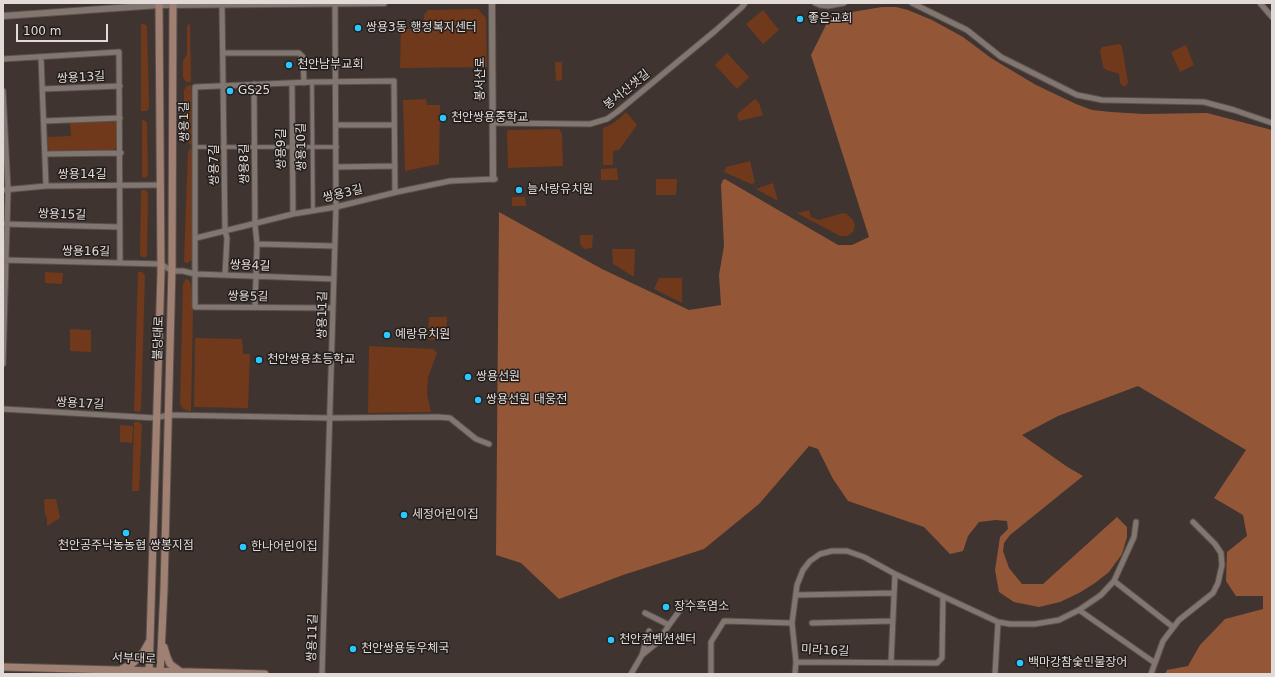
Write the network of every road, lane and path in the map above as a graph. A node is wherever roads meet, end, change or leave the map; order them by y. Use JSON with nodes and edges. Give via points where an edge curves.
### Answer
{"nodes":[{"id":1,"x":384,"y":3,"type":"edge"},
{"id":2,"x":494,"y":3,"type":"edge"},
{"id":3,"x":744,"y":3,"type":"edge"},
{"id":4,"x":815,"y":3,"type":"edge"},
{"id":5,"x":844,"y":3,"type":"edge"},
{"id":6,"x":912,"y":3,"type":"edge"},
{"id":7,"x":1260,"y":3,"type":"edge"},
{"id":8,"x":159,"y":4,"type":"edge"},
{"id":9,"x":173,"y":4,"type":"edge"},
{"id":10,"x":335,"y":4,"type":"edge"},
{"id":11,"x":222,"y":5,"type":"junction"},
{"id":12,"x":3,"y":16,"type":"edge"},
{"id":13,"x":1272,"y":18,"type":"edge"},
{"id":14,"x":224,"y":53,"type":"junction"},
{"id":15,"x":41,"y":57,"type":"junction"},
{"id":16,"x":3,"y":59,"type":"edge"},
{"id":17,"x":312,"y":82,"type":"junction"},
{"id":18,"x":292,"y":83,"type":"junction"},
{"id":19,"x":304,"y":83,"type":"junction"},
{"id":20,"x":336,"y":83,"type":"junction"},
{"id":21,"x":254,"y":84,"type":"junction"},
{"id":22,"x":224,"y":85,"type":"junction"},
{"id":23,"x":120,"y":86,"type":"junction"},
{"id":24,"x":42,"y":89,"type":"junction"},
{"id":25,"x":3,"y":91,"type":"edge"},
{"id":26,"x":120,"y":118,"type":"junction"},
{"id":27,"x":44,"y":121,"type":"junction"},
{"id":28,"x":496,"y":123,"type":"junction"},
{"id":29,"x":1272,"y":123,"type":"edge"},
{"id":30,"x":337,"y":125,"type":"junction"},
{"id":31,"x":394,"y":125,"type":"junction"},
{"id":32,"x":196,"y":147,"type":"junction"},
{"id":33,"x":224,"y":147,"type":"junction"},
{"id":34,"x":254,"y":147,"type":"junction"},
{"id":35,"x":291,"y":147,"type":"junction"},
{"id":36,"x":312,"y":147,"type":"junction"},
{"id":37,"x":337,"y":147,"type":"junction"},
{"id":38,"x":4,"y":148,"type":"edge"},
{"id":39,"x":120,"y":152,"type":"junction"},
{"id":40,"x":46,"y":154,"type":"junction"},
{"id":41,"x":395,"y":166,"type":"junction"},
{"id":42,"x":336,"y":167,"type":"junction"},
{"id":43,"x":494,"y":179,"type":"junction"},
{"id":44,"x":121,"y":185,"type":"junction"},
{"id":45,"x":161,"y":185,"type":"junction"},
{"id":46,"x":46,"y":186,"type":"junction"},
{"id":47,"x":5,"y":190,"type":"edge"},
{"id":48,"x":395,"y":192,"type":"junction"},
{"id":49,"x":336,"y":207,"type":"junction"},
{"id":50,"x":313,"y":211,"type":"junction"},
{"id":51,"x":293,"y":214,"type":"junction"},
{"id":52,"x":5,"y":224,"type":"edge"},
{"id":53,"x":255,"y":224,"type":"junction"},
{"id":54,"x":120,"y":227,"type":"junction"},
{"id":55,"x":225,"y":231,"type":"junction"},
{"id":56,"x":196,"y":238,"type":"junction"},
{"id":57,"x":257,"y":244,"type":"junction"},
{"id":58,"x":335,"y":246,"type":"junction"},
{"id":59,"x":4,"y":260,"type":"edge"},
{"id":60,"x":120,"y":263,"type":"junction"},
{"id":61,"x":167,"y":267,"type":"junction"},
{"id":62,"x":195,"y":274,"type":"junction"},
{"id":63,"x":225,"y":276,"type":"junction"},
{"id":64,"x":255,"y":276,"type":"junction"},
{"id":65,"x":334,"y":279,"type":"junction"},
{"id":66,"x":255,"y":307,"type":"junction"},
{"id":67,"x":333,"y":308,"type":"junction"},
{"id":68,"x":3,"y":364,"type":"edge"},
{"id":69,"x":3,"y":409,"type":"edge"},
{"id":70,"x":168,"y":415,"type":"junction"},
{"id":71,"x":156,"y":418,"type":"junction"},
{"id":72,"x":330,"y":418,"type":"junction"},
{"id":73,"x":489,"y":444,"type":"dead end"},
{"id":74,"x":1136,"y":522,"type":"dead end"},
{"id":75,"x":1193,"y":522,"type":"dead end"},
{"id":76,"x":895,"y":574,"type":"junction"},
{"id":77,"x":1114,"y":581,"type":"junction"},
{"id":78,"x":894,"y":593,"type":"junction"},
{"id":79,"x":796,"y":595,"type":"junction"},
{"id":80,"x":943,"y":597,"type":"junction"},
{"id":81,"x":707,"y":607,"type":"dead end"},
{"id":82,"x":1079,"y":610,"type":"junction"},
{"id":83,"x":645,"y":613,"type":"dead end"},
{"id":84,"x":892,"y":621,"type":"junction"},
{"id":85,"x":998,"y":622,"type":"junction"},
{"id":86,"x":792,"y":623,"type":"junction"},
{"id":87,"x":812,"y":623,"type":"dead end"},
{"id":88,"x":669,"y":624,"type":"junction"},
{"id":89,"x":1173,"y":627,"type":"junction"},
{"id":90,"x":649,"y":631,"type":"dead end"},
{"id":91,"x":162,"y":638,"type":"junction"},
{"id":92,"x":150,"y":640,"type":"junction"},
{"id":93,"x":642,"y":655,"type":"junction"},
{"id":94,"x":796,"y":662,"type":"junction"},
{"id":95,"x":891,"y":663,"type":"junction"},
{"id":96,"x":1156,"y":663,"type":"junction"},
{"id":97,"x":3,"y":667,"type":"edge"},
{"id":98,"x":117,"y":670,"type":"junction"},
{"id":99,"x":181,"y":672,"type":"junction"},
{"id":100,"x":149,"y":673,"type":"edge"},
{"id":101,"x":161,"y":673,"type":"edge"},
{"id":102,"x":265,"y":674,"type":"edge"},
{"id":103,"x":322,"y":674,"type":"edge"},
{"id":104,"x":631,"y":674,"type":"edge"},
{"id":105,"x":711,"y":674,"type":"edge"},
{"id":106,"x":795,"y":674,"type":"edge"},
{"id":107,"x":995,"y":674,"type":"edge"},
{"id":108,"x":1151,"y":674,"type":"edge"}],
"edges":[{"from":1,"to":10,"type":"street"},
{"from":2,"to":28,"type":"street","name":"봉서산로"},
{"from":2,"to":43,"type":"street","name":"봉서산로"},
{"from":3,"to":28,"type":"street","name":"봉서산샛길","via":[[607,119],[590,124]]},
{"from":4,"to":5,"type":"street","via":[[828,6]]},
{"from":6,"to":29,"type":"street","via":[[967,30],[1001,57],[1077,95],[1102,100],[1204,102]]},
{"from":7,"to":13,"type":"street"},
{"from":8,"to":9,"type":"street"},
{"from":8,"to":12,"type":"street"},
{"from":8,"to":45,"type":"main road","name":"불당대로"},
{"from":9,"to":11,"type":"street"},
{"from":9,"to":61,"type":"main road","name":"불당대로"},
{"from":10,"to":11,"type":"street"},
{"from":10,"to":20,"type":"street","name":"쌍용11길"},
{"from":11,"to":14,"type":"street","name":"쌍용7길"},
{"from":14,"to":19,"type":"street","via":[[299,53],[303,57]]},
{"from":14,"to":22,"type":"street","name":"쌍용7길"},
{"from":15,"to":16,"type":"street","name":"쌍용13길"},
{"from":15,"to":23,"type":"street","name":"쌍용13길","via":[[119,52]]},
{"from":15,"to":24,"type":"street","name":"쌍용13길"},
{"from":17,"to":19,"type":"street","name":"쌍용1길"},
{"from":17,"to":20,"type":"street","name":"쌍용1길"},
{"from":17,"to":36,"type":"street","name":"쌍용10길"},
{"from":18,"to":19,"type":"street","name":"쌍용1길"},
{"from":18,"to":21,"type":"street","name":"쌍용1길"},
{"from":18,"to":35,"type":"street","name":"쌍용9길"},
{"from":20,"to":30,"type":"street","name":"쌍용11길"},
{"from":20,"to":31,"type":"street","name":"쌍용1길","via":[[394,81]]},
{"from":21,"to":22,"type":"street","name":"쌍용1길"},
{"from":21,"to":34,"type":"street","name":"쌍용8길"},
{"from":22,"to":32,"type":"street","name":"쌍용1길","via":[[195,87]]},
{"from":22,"to":33,"type":"street","name":"쌍용7길"},
{"from":23,"to":24,"type":"street","name":"쌍용13길"},
{"from":23,"to":26,"type":"street","name":"쌍용13길"},
{"from":24,"to":27,"type":"street","name":"쌍용13길"},
{"from":25,"to":38,"type":"street"},
{"from":26,"to":27,"type":"street"},
{"from":26,"to":39,"type":"street","name":"쌍용13길"},
{"from":27,"to":40,"type":"street","name":"쌍용13길"},
{"from":28,"to":43,"type":"street","name":"봉서산로"},
{"from":30,"to":31,"type":"street"},
{"from":30,"to":37,"type":"street","name":"쌍용11길"},
{"from":31,"to":41,"type":"street"},
{"from":32,"to":33,"type":"street"},
{"from":32,"to":56,"type":"street","name":"쌍용1길"},
{"from":33,"to":34,"type":"street"},
{"from":33,"to":55,"type":"street","name":"쌍용7길"},
{"from":34,"to":35,"type":"street"},
{"from":34,"to":53,"type":"street","name":"쌍용8길"},
{"from":35,"to":36,"type":"street"},
{"from":35,"to":51,"type":"street","name":"쌍용9길"},
{"from":36,"to":37,"type":"street"},
{"from":36,"to":50,"type":"street","name":"쌍용10길"},
{"from":37,"to":42,"type":"street","name":"쌍용11길"},
{"from":38,"to":47,"type":"street"},
{"from":39,"to":40,"type":"street"},
{"from":39,"to":44,"type":"street","name":"쌍용13길"},
{"from":40,"to":46,"type":"street","name":"쌍용13길"},
{"from":41,"to":42,"type":"street"},
{"from":41,"to":48,"type":"street"},
{"from":42,"to":49,"type":"street","name":"쌍용11길"},
{"from":43,"to":48,"type":"street","name":"쌍용3길","via":[[450,181]]},
{"from":44,"to":45,"type":"street","name":"쌍용14길"},
{"from":44,"to":46,"type":"street","name":"쌍용14길"},
{"from":44,"to":54,"type":"street","name":"쌍용13길"},
{"from":45,"to":61,"type":"main road","name":"불당대로"},
{"from":46,"to":47,"type":"street","name":"쌍용14길"},
{"from":47,"to":52,"type":"street"},
{"from":48,"to":49,"type":"street","name":"쌍용3길"},
{"from":49,"to":50,"type":"street","name":"쌍용3길"},
{"from":49,"to":58,"type":"street","name":"쌍용11길"},
{"from":50,"to":51,"type":"street","name":"쌍용3길"},
{"from":51,"to":53,"type":"street","name":"쌍용3길"},
{"from":52,"to":54,"type":"street","name":"쌍용15길"},
{"from":52,"to":59,"type":"street"},
{"from":53,"to":55,"type":"street","name":"쌍용3길"},
{"from":53,"to":57,"type":"street","name":"쌍용8길"},
{"from":54,"to":60,"type":"street","name":"쌍용13길"},
{"from":55,"to":56,"type":"street","name":"쌍용3길"},
{"from":55,"to":63,"type":"street","name":"쌍용7길"},
{"from":56,"to":62,"type":"street","name":"쌍용1길"},
{"from":57,"to":58,"type":"street"},
{"from":57,"to":64,"type":"street","name":"쌍용8길"},
{"from":58,"to":65,"type":"street","name":"쌍용11길"},
{"from":59,"to":60,"type":"street","name":"쌍용16길"},
{"from":59,"to":68,"type":"street"},
{"from":60,"to":61,"type":"street","name":"쌍용16길"},
{"from":61,"to":62,"type":"street","name":"쌍용4길"},
{"from":61,"to":70,"type":"main road","name":"불당대로"},
{"from":61,"to":71,"type":"main road","name":"불당대로"},
{"from":62,"to":63,"type":"street","name":"쌍용4길"},
{"from":62,"to":66,"type":"street","name":"쌍용5길","via":[[196,307]]},
{"from":63,"to":64,"type":"street","name":"쌍용4길"},
{"from":64,"to":65,"type":"street","name":"쌍용4길"},
{"from":64,"to":66,"type":"street","name":"쌍용8길"},
{"from":65,"to":67,"type":"street","name":"쌍용11길"},
{"from":66,"to":67,"type":"street","name":"쌍용5길"},
{"from":67,"to":72,"type":"street","name":"쌍용11길"},
{"from":69,"to":71,"type":"street","name":"쌍용17길"},
{"from":70,"to":71,"type":"street","name":"쌍용17길"},
{"from":70,"to":72,"type":"street","name":"쌍용17길"},
{"from":70,"to":91,"type":"main road","name":"불당대로"},
{"from":71,"to":92,"type":"main road","name":"불당대로"},
{"from":72,"to":73,"type":"street","name":"쌍용17길","via":[[450,418],[476,439]]},
{"from":72,"to":103,"type":"street","name":"쌍용11길"},
{"from":74,"to":77,"type":"street","name":"미라16길","via":[[1134,538]]},
{"from":75,"to":89,"type":"street","via":[[1215,544],[1221,553],[1222,565],[1213,592]]},
{"from":76,"to":78,"type":"street"},
{"from":76,"to":79,"type":"street","name":"미라16길","via":[[864,557],[847,551],[832,551],[820,554],[810,561],[801,575]]},
{"from":76,"to":80,"type":"street","name":"미라16길"},
{"from":77,"to":82,"type":"street","name":"미라16길","via":[[1101,595]]},
{"from":77,"to":89,"type":"street"},
{"from":78,"to":79,"type":"street"},
{"from":78,"to":84,"type":"street"},
{"from":79,"to":86,"type":"street","name":"미라16길"},
{"from":80,"to":85,"type":"street","name":"미라16길"},
{"from":80,"to":95,"type":"street","name":"미라16길","via":[[942,658],[937,663]]},
{"from":81,"to":88,"type":"street","via":[[685,603]]},
{"from":82,"to":85,"type":"street","name":"미라16길","via":[[1059,620],[1035,624]]},
{"from":82,"to":96,"type":"street"},
{"from":83,"to":88,"type":"street"},
{"from":84,"to":87,"type":"street"},
{"from":84,"to":95,"type":"street"},
{"from":85,"to":107,"type":"street"},
{"from":86,"to":94,"type":"street","name":"미라16길"},
{"from":86,"to":105,"type":"street","via":[[724,621],[711,642]]},
{"from":88,"to":93,"type":"street","via":[[658,642]]},
{"from":89,"to":96,"type":"street","via":[[1163,641]]},
{"from":90,"to":93,"type":"street"},
{"from":91,"to":99,"type":"main road","via":[[166,657],[170,664]]},
{"from":91,"to":101,"type":"main road","name":"불당대로"},
{"from":92,"to":98,"type":"main road","via":[[143,653],[132,664]]},
{"from":92,"to":100,"type":"main road","name":"불당대로"},
{"from":93,"to":104,"type":"street"},
{"from":94,"to":95,"type":"street","name":"미라16길"},
{"from":94,"to":106,"type":"street"},
{"from":96,"to":108,"type":"street"},
{"from":97,"to":98,"type":"main road","name":"서부대로"},
{"from":98,"to":100,"type":"main road","name":"서부대로"},
{"from":99,"to":101,"type":"main road","name":"서부대로"},
{"from":99,"to":102,"type":"main road","name":"서부대로"},
{"from":100,"to":101,"type":"main road","name":"서부대로"}]}
